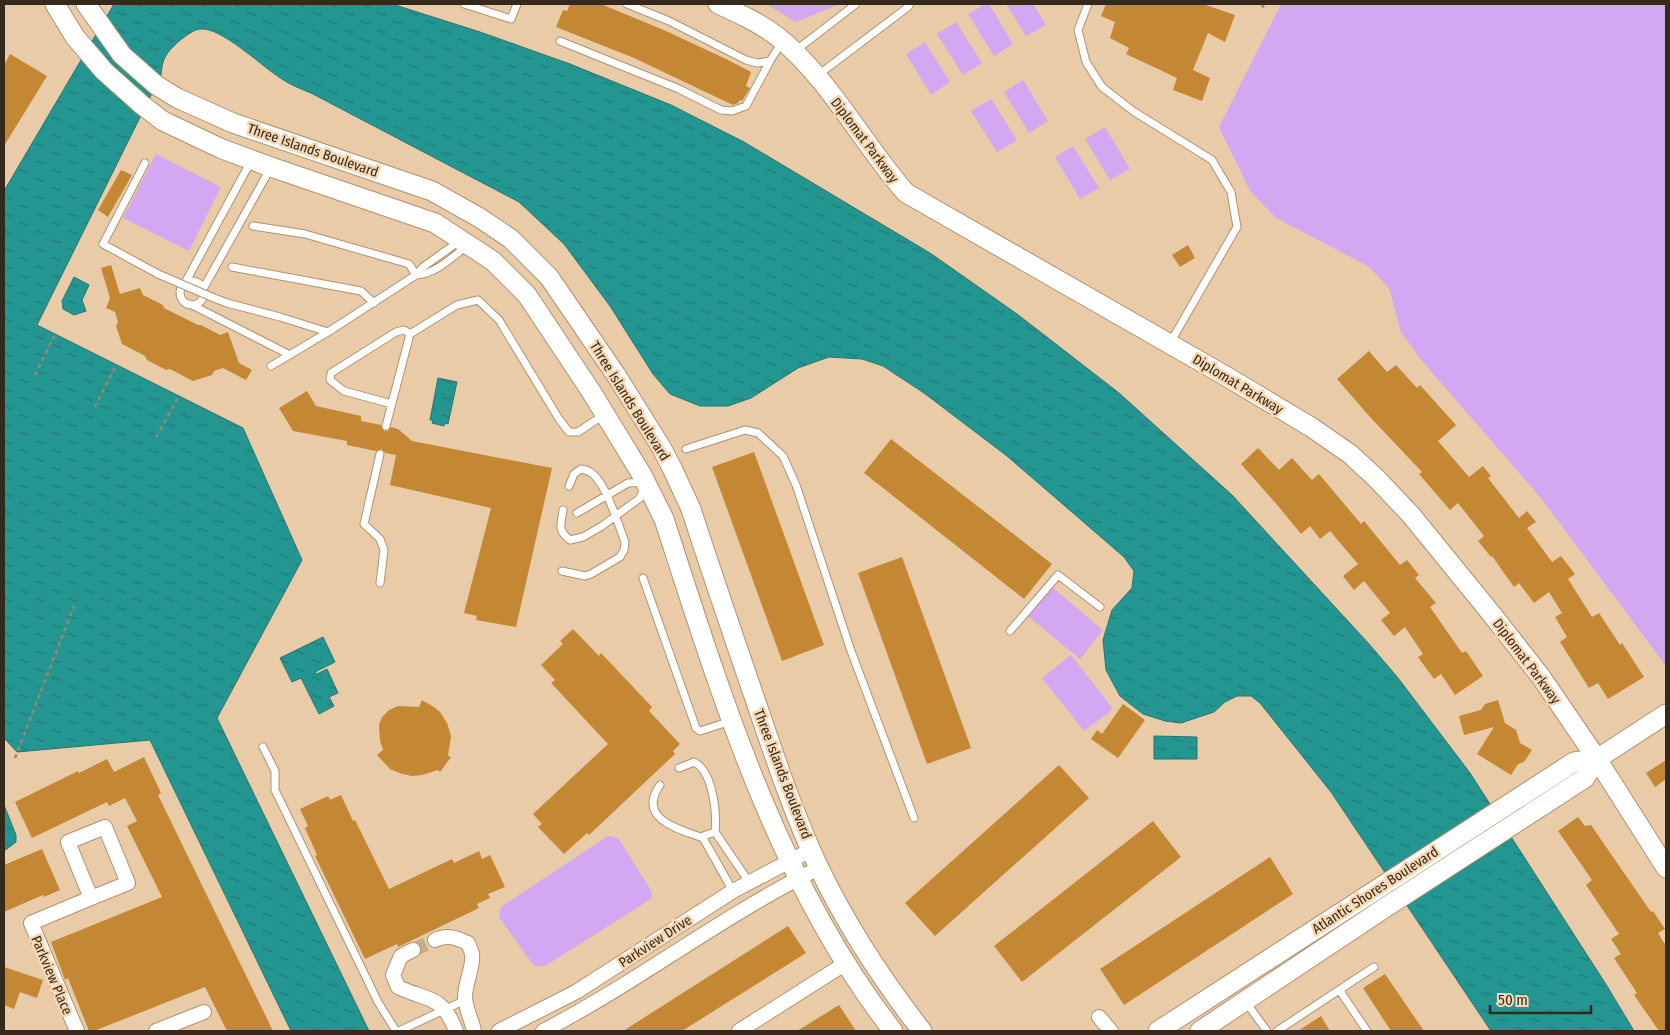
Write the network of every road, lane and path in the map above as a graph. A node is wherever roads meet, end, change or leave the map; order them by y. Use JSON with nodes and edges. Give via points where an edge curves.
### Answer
{"nodes":[{"id":1,"x":55,"y":4,"type":"edge"},
{"id":2,"x":464,"y":4,"type":"edge"},
{"id":3,"x":518,"y":4,"type":"edge"},
{"id":4,"x":627,"y":4,"type":"edge"},
{"id":5,"x":718,"y":4,"type":"edge"},
{"id":6,"x":856,"y":4,"type":"edge"},
{"id":7,"x":910,"y":4,"type":"edge"},
{"id":8,"x":1088,"y":4,"type":"edge"},
{"id":9,"x":1262,"y":4,"type":"edge"},
{"id":10,"x":88,"y":6,"type":"edge"},
{"id":11,"x":1265,"y":11,"type":"dead end"},
{"id":12,"x":560,"y":41,"type":"dead end"},
{"id":13,"x":788,"y":47,"type":"junction"},
{"id":14,"x":770,"y":61,"type":"junction"},
{"id":15,"x":816,"y":76,"type":"junction"},
{"id":16,"x":251,"y":160,"type":"junction"},
{"id":17,"x":145,"y":163,"type":"dead end"},
{"id":18,"x":271,"y":168,"type":"junction"},
{"id":19,"x":253,"y":226,"type":"dead end"},
{"id":20,"x":464,"y":242,"type":"junction"},
{"id":21,"x":232,"y":266,"type":"dead end"},
{"id":22,"x":416,"y":275,"type":"junction"},
{"id":23,"x":185,"y":283,"type":"junction"},
{"id":24,"x":203,"y":289,"type":"junction"},
{"id":25,"x":374,"y":302,"type":"junction"},
{"id":26,"x":190,"y":304,"type":"junction"},
{"id":27,"x":328,"y":332,"type":"junction"},
{"id":28,"x":55,"y":334,"type":"dead end"},
{"id":29,"x":410,"y":334,"type":"junction"},
{"id":30,"x":1170,"y":344,"type":"junction"},
{"id":31,"x":290,"y":355,"type":"junction"},
{"id":32,"x":116,"y":365,"type":"dead end"},
{"id":33,"x":271,"y":366,"type":"dead end"},
{"id":34,"x":35,"y":375,"type":"dead end"},
{"id":35,"x":179,"y":396,"type":"dead end"},
{"id":36,"x":630,"y":398,"type":"junction"},
{"id":37,"x":392,"y":404,"type":"junction"},
{"id":38,"x":95,"y":407,"type":"dead end"},
{"id":39,"x":605,"y":414,"type":"junction"},
{"id":40,"x":386,"y":426,"type":"dead end"},
{"id":41,"x":156,"y":437,"type":"dead end"},
{"id":42,"x":686,"y":449,"type":"dead end"},
{"id":43,"x":380,"y":454,"type":"dead end"},
{"id":44,"x":672,"y":468,"type":"junction"},
{"id":45,"x":646,"y":482,"type":"junction"},
{"id":46,"x":569,"y":486,"type":"dead end"},
{"id":47,"x":607,"y":496,"type":"junction"},
{"id":48,"x":563,"y":510,"type":"dead end"},
{"id":49,"x":577,"y":513,"type":"dead end"},
{"id":50,"x":615,"y":516,"type":"junction"},
{"id":51,"x":562,"y":572,"type":"dead end"},
{"id":52,"x":643,"y":578,"type":"dead end"},
{"id":53,"x":380,"y":583,"type":"dead end"},
{"id":54,"x":74,"y":606,"type":"dead end"},
{"id":55,"x":1100,"y":607,"type":"dead end"},
{"id":56,"x":1010,"y":631,"type":"dead end"},
{"id":57,"x":1666,"y":714,"type":"edge"},
{"id":58,"x":732,"y":720,"type":"junction"},
{"id":59,"x":263,"y":746,"type":"dead end"},
{"id":60,"x":15,"y":758,"type":"dead end"},
{"id":61,"x":1597,"y":759,"type":"junction"},
{"id":62,"x":679,"y":768,"type":"dead end"},
{"id":63,"x":660,"y":785,"type":"dead end"},
{"id":64,"x":914,"y":818,"type":"dead end"},
{"id":65,"x":715,"y":832,"type":"junction"},
{"id":66,"x":703,"y":838,"type":"junction"},
{"id":67,"x":811,"y":850,"type":"junction"},
{"id":68,"x":790,"y":860,"type":"junction"},
{"id":69,"x":819,"y":868,"type":"junction"},
{"id":70,"x":1666,"y":868,"type":"edge"},
{"id":71,"x":799,"y":878,"type":"junction"},
{"id":72,"x":749,"y":882,"type":"junction"},
{"id":73,"x":733,"y":891,"type":"junction"},
{"id":74,"x":91,"y":898,"type":"junction"},
{"id":75,"x":435,"y":940,"type":"tunnel mouth"},
{"id":76,"x":413,"y":950,"type":"tunnel mouth"},
{"id":77,"x":846,"y":963,"type":"junction"},
{"id":78,"x":1374,"y":967,"type":"dead end"},
{"id":79,"x":1340,"y":991,"type":"junction"},
{"id":80,"x":465,"y":1000,"type":"junction"},
{"id":81,"x":1245,"y":1001,"type":"junction"},
{"id":82,"x":444,"y":1010,"type":"junction"},
{"id":83,"x":204,"y":1012,"type":"dead end"},
{"id":84,"x":531,"y":1016,"type":"junction"},
{"id":85,"x":1099,"y":1017,"type":"dead end"},
{"id":86,"x":77,"y":1031,"type":"edge"},
{"id":87,"x":156,"y":1031,"type":"edge"},
{"id":88,"x":398,"y":1031,"type":"edge"},
{"id":89,"x":456,"y":1031,"type":"edge"},
{"id":90,"x":474,"y":1031,"type":"edge"},
{"id":91,"x":499,"y":1031,"type":"edge"},
{"id":92,"x":539,"y":1031,"type":"edge"},
{"id":93,"x":543,"y":1031,"type":"edge"},
{"id":94,"x":739,"y":1031,"type":"edge"},
{"id":95,"x":893,"y":1031,"type":"edge"},
{"id":96,"x":922,"y":1031,"type":"edge"},
{"id":97,"x":1110,"y":1031,"type":"edge"},
{"id":98,"x":1158,"y":1031,"type":"edge"},
{"id":99,"x":1200,"y":1031,"type":"edge"},
{"id":100,"x":1267,"y":1031,"type":"edge"},
{"id":101,"x":1277,"y":1031,"type":"edge"},
{"id":102,"x":1367,"y":1031,"type":"edge"}],
"edges":[{"from":1,"to":16,"type":"street","name":"Three Islands Boulevard","via":[[75,37],[104,71],[142,105],[163,121]]},
{"from":2,"to":3,"type":"lane","via":[[511,19]]},
{"from":4,"to":14,"type":"lane","via":[[669,21],[746,60],[757,63]]},
{"from":5,"to":13,"type":"street","name":"Diplomat Parkway","via":[[741,14]]},
{"from":6,"to":13,"type":"lane"},
{"from":7,"to":15,"type":"lane"},
{"from":8,"to":30,"type":"lane","via":[[1078,30],[1086,62],[1102,87],[1212,160],[1231,192],[1237,227]]},
{"from":9,"to":11,"type":"path"},
{"from":10,"to":36,"type":"street","name":"Three Islands Boulevard","via":[[122,54],[156,85],[177,98],[234,123],[432,191],[511,239],[549,277]]},
{"from":12,"to":14,"type":"lane","via":[[732,112],[746,106]]},
{"from":13,"to":14,"type":"lane"},
{"from":13,"to":15,"type":"street","name":"Diplomat Parkway"},
{"from":15,"to":30,"type":"street","name":"Diplomat Parkway","via":[[906,193]]},
{"from":16,"to":18,"type":"street","name":"Three Islands Boulevard"},
{"from":16,"to":23,"type":"lane"},
{"from":17,"to":27,"type":"lane","bridge":true,"via":[[103,244],[158,274],[214,298]]},
{"from":18,"to":20,"type":"street","name":"Three Islands Boulevard","via":[[435,223]]},
{"from":18,"to":24,"type":"lane"},
{"from":19,"to":22,"type":"lane","via":[[305,234],[409,264]]},
{"from":20,"to":22,"type":"lane","via":[[423,267]]},
{"from":20,"to":39,"type":"street","name":"Three Islands Boulevard","via":[[493,261],[527,295]]},
{"from":21,"to":25,"type":"lane","via":[[361,292]]},
{"from":22,"to":25,"type":"lane"},
{"from":23,"to":24,"type":"lane","via":[[196,281]]},
{"from":23,"to":26,"type":"lane","via":[[180,294],[183,301]]},
{"from":24,"to":26,"type":"lane","via":[[202,299]]},
{"from":25,"to":27,"type":"lane"},
{"from":26,"to":31,"type":"lane"},
{"from":27,"to":31,"type":"lane"},
{"from":28,"to":34,"type":"path"},
{"from":29,"to":37,"type":"lane"},
{"from":29,"to":37,"type":"lane","via":[[404,330],[396,332],[331,373],[330,380],[344,391]]},
{"from":29,"to":39,"type":"lane","via":[[457,305],[478,300],[499,320],[569,432],[578,432]]},
{"from":30,"to":61,"type":"street","name":"Diplomat Parkway","via":[[1311,427],[1350,454],[1376,478],[1494,617],[1541,677]]},
{"from":31,"to":33,"type":"lane"},
{"from":32,"to":38,"type":"path"},
{"from":35,"to":41,"type":"path"},
{"from":36,"to":39,"type":"street"},
{"from":36,"to":44,"type":"street","name":"Three Islands Boulevard"},
{"from":37,"to":40,"type":"lane"},
{"from":39,"to":45,"type":"street","name":"Three Islands Boulevard"},
{"from":42,"to":64,"type":"lane","via":[[744,430],[758,433],[783,456]]},
{"from":43,"to":53,"type":"lane","via":[[364,524],[380,539],[384,550]]},
{"from":44,"to":45,"type":"street"},
{"from":44,"to":67,"type":"street","name":"Three Islands Boulevard","via":[[690,509],[783,782]]},
{"from":45,"to":47,"type":"lane","via":[[628,483]]},
{"from":45,"to":50,"type":"lane","via":[[640,498]]},
{"from":45,"to":58,"type":"street","name":"Three Islands Boulevard","via":[[664,519]]},
{"from":46,"to":47,"type":"lane","via":[[574,474],[581,469],[588,470]]},
{"from":47,"to":49,"type":"lane"},
{"from":47,"to":50,"type":"lane"},
{"from":48,"to":50,"type":"lane","via":[[562,534],[570,540],[583,537]]},
{"from":50,"to":51,"type":"lane","via":[[625,542],[620,557],[585,576]]},
{"from":52,"to":58,"type":"lane","via":[[696,728],[700,731]]},
{"from":54,"to":60,"type":"path"},
{"from":55,"to":56,"type":"lane","via":[[1058,575]]},
{"from":57,"to":61,"type":"street","name":"Atlantic Shores Boulevard"},
{"from":58,"to":68,"type":"street","name":"Three Islands Boulevard"},
{"from":59,"to":88,"type":"lane","via":[[275,771],[275,790],[378,1002]]},
{"from":61,"to":70,"type":"street","name":"Diplomat Parkway"},
{"from":61,"to":81,"type":"street","name":"Atlantic Shores Boulevard","via":[[1585,778]]},
{"from":61,"to":98,"type":"street","name":"Atlantic Shores Boulevard","via":[[1574,762]]},
{"from":62,"to":65,"type":"lane","via":[[694,762],[704,772],[712,794]]},
{"from":63,"to":66,"type":"lane","via":[[653,803],[658,817]]},
{"from":65,"to":66,"type":"lane"},
{"from":65,"to":72,"type":"lane"},
{"from":66,"to":73,"type":"lane"},
{"from":67,"to":68,"type":"street","name":"Parkview Drive"},
{"from":67,"to":69,"type":"street","name":"Three Islands Boulevard"},
{"from":68,"to":71,"type":"street","name":"Three Islands Boulevard"},
{"from":68,"to":72,"type":"street","name":"Parkview Drive"},
{"from":69,"to":71,"type":"street","name":"Parkview Drive"},
{"from":69,"to":96,"type":"street","name":"Three Islands Boulevard","via":[[893,994]]},
{"from":71,"to":77,"type":"street","name":"Three Islands Boulevard"},
{"from":71,"to":93,"type":"street","name":"Parkview Drive"},
{"from":72,"to":73,"type":"street","name":"Parkview Drive"},
{"from":73,"to":84,"type":"street","name":"Parkview Drive","via":[[576,992]]},
{"from":74,"to":74,"type":"street","name":"Parkview Place","via":[[68,842],[105,827],[128,883]]},
{"from":74,"to":86,"type":"street","name":"Parkview Place","via":[[31,924]]},
{"from":75,"to":80,"type":"street","via":[[455,937],[468,943],[472,966],[465,984]]},
{"from":76,"to":82,"type":"street","via":[[401,956],[393,975],[398,987],[435,1001]]},
{"from":77,"to":94,"type":"street"},
{"from":77,"to":95,"type":"street","name":"Three Islands Boulevard"},
{"from":78,"to":79,"type":"lane"},
{"from":79,"to":101,"type":"lane"},
{"from":79,"to":102,"type":"lane"},
{"from":80,"to":82,"type":"lane"},
{"from":80,"to":90,"type":"street"},
{"from":81,"to":99,"type":"street","name":"Atlantic Shores Boulevard"},
{"from":81,"to":100,"type":"lane"},
{"from":82,"to":88,"type":"lane"},
{"from":82,"to":89,"type":"street"},
{"from":83,"to":87,"type":"street"},
{"from":84,"to":91,"type":"street","name":"Parkview Drive"},
{"from":84,"to":92,"type":"street"},
{"from":85,"to":97,"type":"street"}]}
